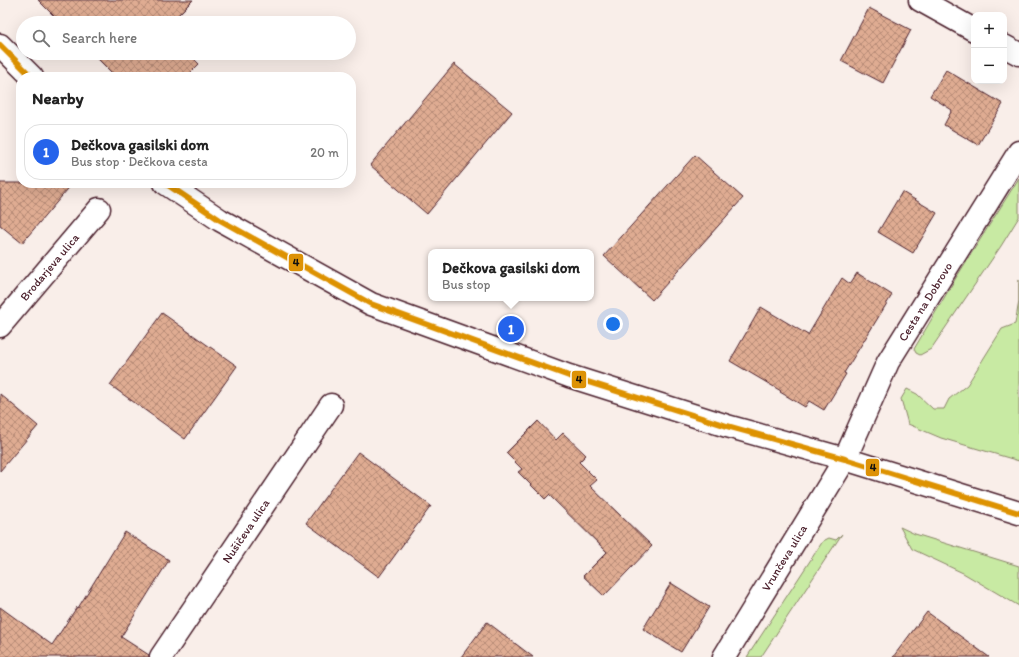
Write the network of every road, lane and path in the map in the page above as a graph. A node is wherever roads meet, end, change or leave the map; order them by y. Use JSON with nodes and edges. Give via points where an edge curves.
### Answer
{"nodes":[{"id":1,"x":920,"y":0,"type":"edge"},
{"id":2,"x":971,"y":28,"type":"edge"},
{"id":3,"x":0,"y":45,"type":"edge"},
{"id":4,"x":1007,"y":48,"type":"edge"},
{"id":5,"x":1019,"y":54,"type":"edge"},
{"id":6,"x":27,"y":72,"type":"edge"},
{"id":7,"x":1019,"y":152,"type":"edge"},
{"id":8,"x":172,"y":188,"type":"edge"},
{"id":9,"x":99,"y":209,"type":"dead end"},
{"id":10,"x":0,"y":326,"type":"edge"},
{"id":11,"x":331,"y":405,"type":"dead end"},
{"id":12,"x":845,"y":459,"type":"junction"},
{"id":13,"x":1019,"y":513,"type":"edge"},
{"id":14,"x":161,"y":657,"type":"edge"},
{"id":15,"x":724,"y":657,"type":"edge"}],
"edges":[{"from":1,"to":2,"type":"street"},
{"from":3,"to":6,"type":"street"},
{"from":4,"to":5,"type":"street"},
{"from":7,"to":12,"type":"street","name":"Cesta na Dobrovo","via":[[888,362]]},
{"from":8,"to":12,"type":"street","via":[[220,220],[371,304],[576,378],[727,426]]},
{"from":9,"to":10,"type":"street","name":"Brodarjeva ulica"},
{"from":11,"to":14,"type":"street","name":"Nušičeva ulica"},
{"from":12,"to":13,"type":"street"},
{"from":12,"to":15,"type":"street","name":"Vrunčeva ulica"}]}
